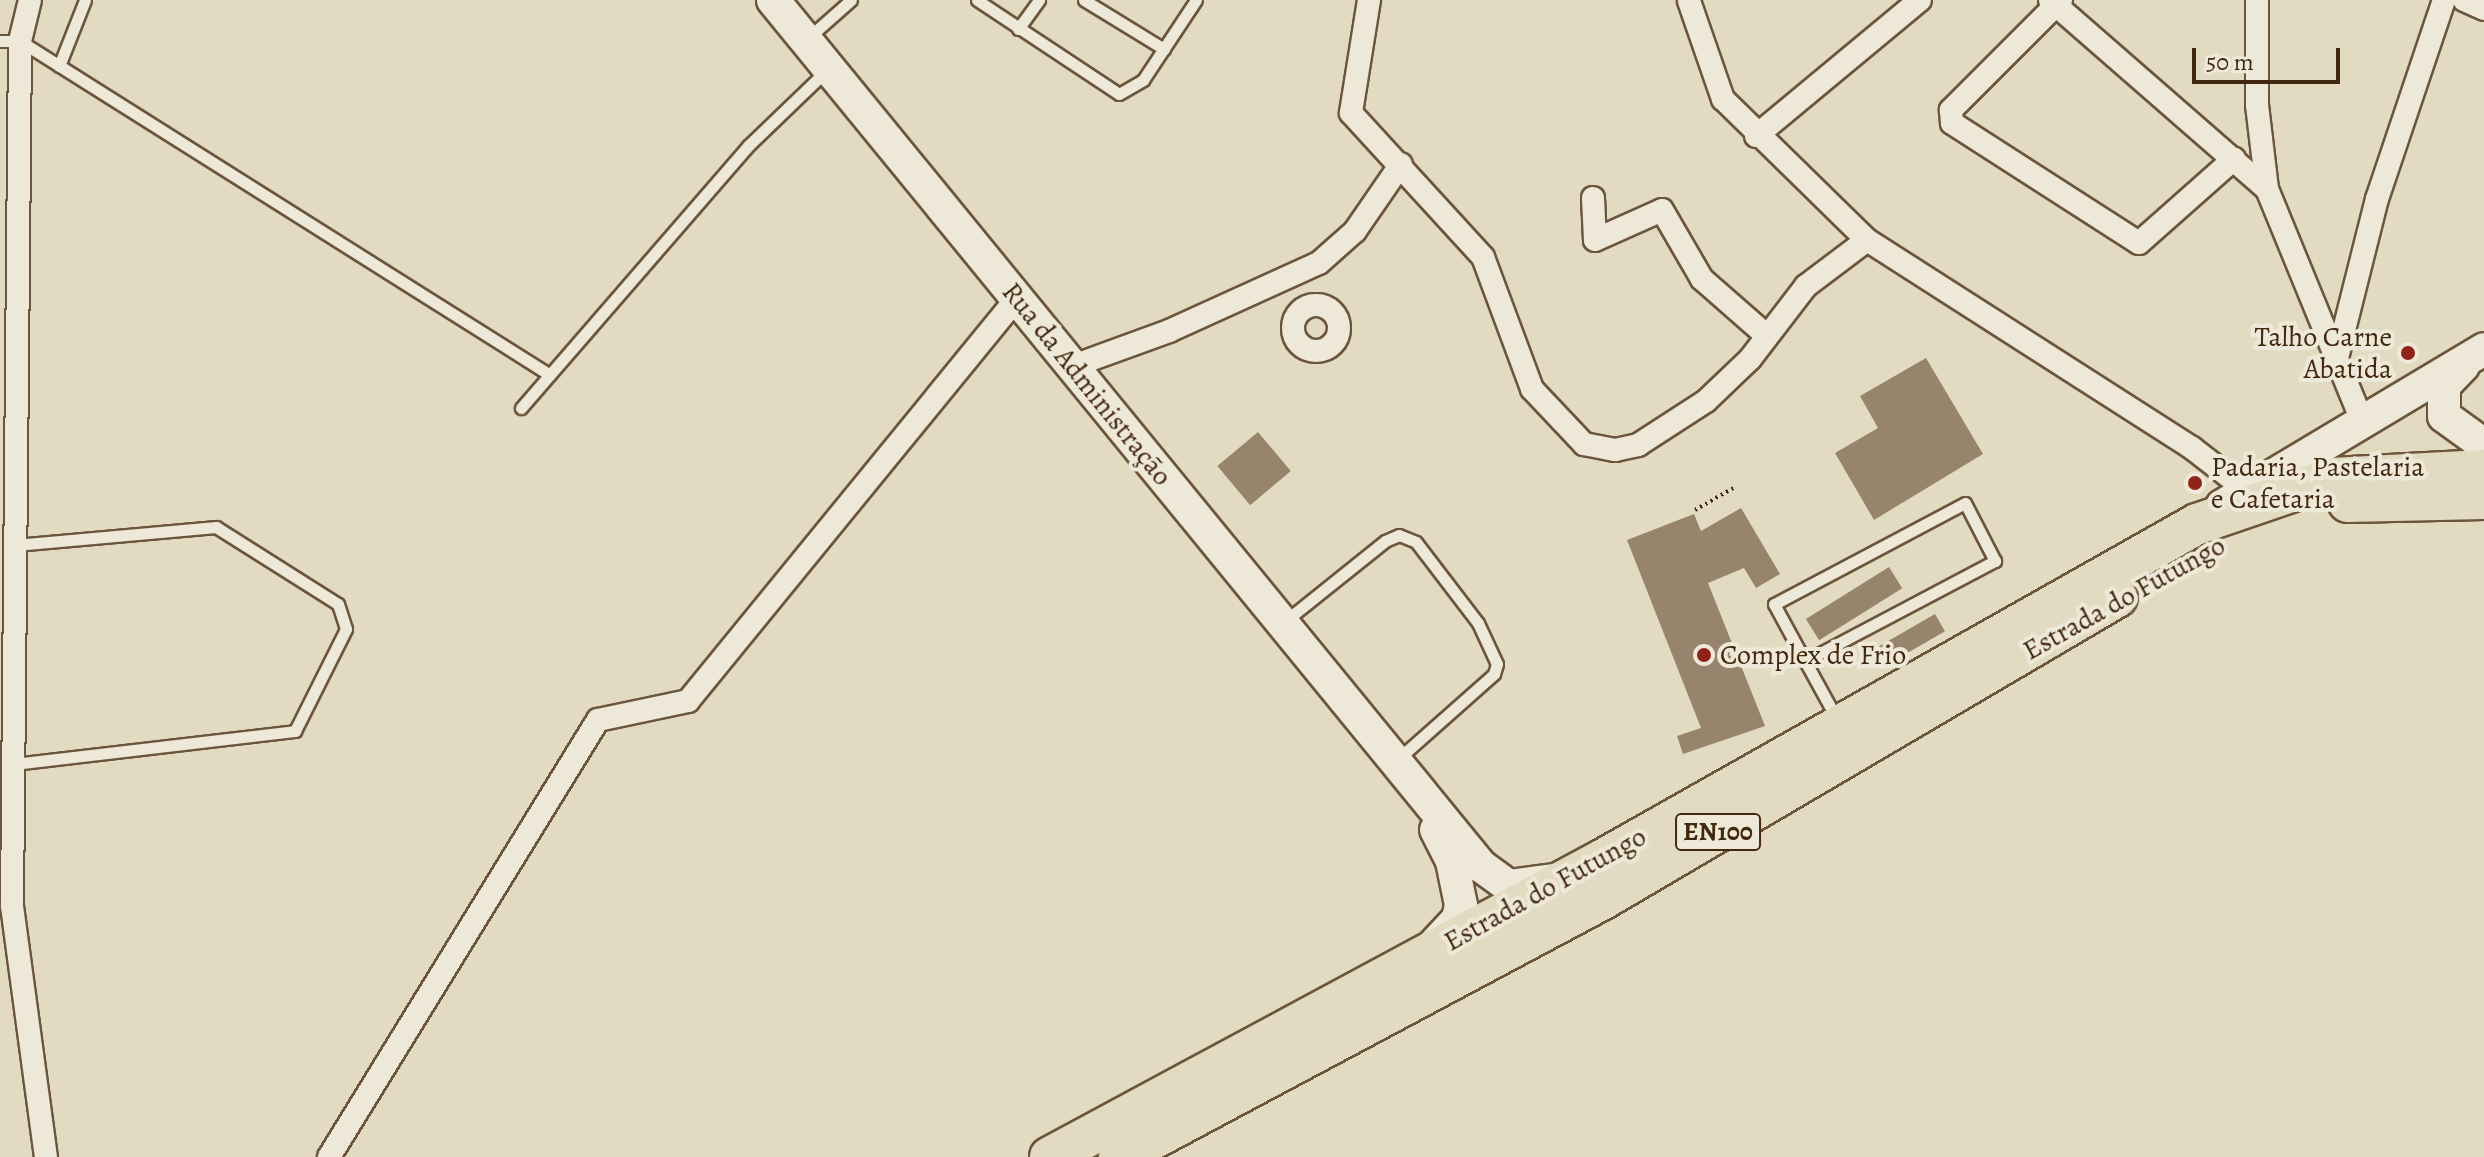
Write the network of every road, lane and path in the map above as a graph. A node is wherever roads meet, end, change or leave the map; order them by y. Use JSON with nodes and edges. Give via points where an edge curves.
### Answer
{"nodes":[{"id":1,"x":30,"y":0,"type":"edge"},
{"id":2,"x":85,"y":0,"type":"edge"},
{"id":3,"x":773,"y":0,"type":"edge"},
{"id":4,"x":851,"y":0,"type":"edge"},
{"id":5,"x":977,"y":0,"type":"edge"},
{"id":6,"x":1039,"y":0,"type":"edge"},
{"id":7,"x":1084,"y":0,"type":"edge"},
{"id":8,"x":1369,"y":0,"type":"edge"},
{"id":9,"x":1920,"y":0,"type":"edge"},
{"id":10,"x":2257,"y":0,"type":"edge"},
{"id":11,"x":2444,"y":0,"type":"edge"},
{"id":12,"x":2464,"y":0,"type":"edge"},
{"id":13,"x":1193,"y":1,"type":"edge"},
{"id":14,"x":1689,"y":1,"type":"edge"},
{"id":15,"x":2056,"y":1,"type":"edge"},
{"id":16,"x":2484,"y":9,"type":"edge"},
{"id":17,"x":1018,"y":29,"type":"junction"},
{"id":18,"x":10,"y":41,"type":"edge"},
{"id":19,"x":805,"y":41,"type":"junction"},
{"id":20,"x":1164,"y":49,"type":"junction"},
{"id":21,"x":59,"y":66,"type":"junction"},
{"id":22,"x":829,"y":68,"type":"junction"},
{"id":23,"x":1756,"y":136,"type":"junction"},
{"id":24,"x":2234,"y":159,"type":"junction"},
{"id":25,"x":1401,"y":164,"type":"junction"},
{"id":26,"x":2267,"y":189,"type":"junction"},
{"id":27,"x":1593,"y":198,"type":"dead end"},
{"id":28,"x":1867,"y":240,"type":"junction"},
{"id":29,"x":1289,"y":278,"type":"junction"},
{"id":30,"x":1017,"y":298,"type":"junction"},
{"id":31,"x":1304,"y":308,"type":"dead end"},
{"id":32,"x":1767,"y":336,"type":"junction"},
{"id":33,"x":2482,"y":350,"type":"edge"},
{"id":34,"x":1073,"y":366,"type":"junction"},
{"id":35,"x":2335,"y":367,"type":"junction"},
{"id":36,"x":550,"y":375,"type":"junction"},
{"id":37,"x":521,"y":408,"type":"dead end"},
{"id":38,"x":2362,"y":421,"type":"junction"},
{"id":39,"x":2484,"y":445,"type":"edge"},
{"id":40,"x":2484,"y":470,"type":"edge"},
{"id":41,"x":1735,"y":487,"type":"dead end"},
{"id":42,"x":2245,"y":489,"type":"junction"},
{"id":43,"x":2467,"y":504,"type":"edge"},
{"id":44,"x":1695,"y":510,"type":"dead end"},
{"id":45,"x":2197,"y":524,"type":"junction"},
{"id":46,"x":15,"y":545,"type":"junction"},
{"id":47,"x":1283,"y":623,"type":"junction"},
{"id":48,"x":1805,"y":661,"type":"junction"},
{"id":49,"x":1838,"y":722,"type":"junction"},
{"id":50,"x":15,"y":764,"type":"junction"},
{"id":51,"x":1399,"y":764,"type":"junction"},
{"id":52,"x":1602,"y":860,"type":"junction"},
{"id":53,"x":1413,"y":962,"type":"junction"},
{"id":54,"x":46,"y":1157,"type":"edge"},
{"id":55,"x":329,"y":1157,"type":"edge"},
{"id":56,"x":1050,"y":1157,"type":"edge"},
{"id":57,"x":1119,"y":1157,"type":"edge"}],
"edges":[{"from":1,"to":18,"type":"street"},
{"from":2,"to":21,"type":"lane"},
{"from":3,"to":19,"type":"street","name":"Rua da Administração"},
{"from":4,"to":19,"type":"lane"},
{"from":5,"to":17,"type":"lane"},
{"from":6,"to":17,"type":"lane"},
{"from":7,"to":20,"type":"lane"},
{"from":8,"to":25,"type":"street","via":[[1351,113]]},
{"from":9,"to":23,"type":"street"},
{"from":10,"to":26,"type":"street","via":[[2257,105]]},
{"from":11,"to":35,"type":"street","via":[[2377,199]]},
{"from":12,"to":16,"type":"street"},
{"from":13,"to":20,"type":"lane"},
{"from":14,"to":23,"type":"street","via":[[1723,99]]},
{"from":15,"to":24,"type":"street"},
{"from":15,"to":24,"type":"street","via":[[1951,110],[1952,123],[2139,243]]},
{"from":17,"to":20,"type":"lane","via":[[1119,94],[1143,80]]},
{"from":18,"to":21,"type":"lane"},
{"from":18,"to":46,"type":"street"},
{"from":19,"to":22,"type":"street","name":"Rua da Administração"},
{"from":21,"to":36,"type":"lane"},
{"from":22,"to":30,"type":"street","name":"Rua da Administração"},
{"from":22,"to":36,"type":"lane","via":[[748,146]]},
{"from":23,"to":28,"type":"street"},
{"from":24,"to":26,"type":"street"},
{"from":25,"to":29,"type":"street","via":[[1355,231],[1319,263]]},
{"from":25,"to":32,"type":"street","via":[[1483,257],[1532,389],[1584,444],[1615,450],[1638,445],[1724,387]]},
{"from":26,"to":35,"type":"street"},
{"from":27,"to":32,"type":"street","via":[[1595,240],[1662,210],[1702,279]]},
{"from":28,"to":32,"type":"street","via":[[1806,286]]},
{"from":28,"to":42,"type":"street","via":[[2192,448]]},
{"from":29,"to":31,"type":"street"},
{"from":29,"to":34,"type":"street"},
{"from":30,"to":34,"type":"street","name":"Rua da Administração"},
{"from":30,"to":55,"type":"street","via":[[688,701],[598,720]]},
{"from":33,"to":38,"type":"street"},
{"from":33,"to":39,"type":"street","via":[[2444,386],[2440,401],[2453,427]]},
{"from":34,"to":47,"type":"street","name":"Rua da Administração"},
{"from":35,"to":38,"type":"street"},
{"from":36,"to":37,"type":"lane"},
{"from":38,"to":42,"type":"street"},
{"from":40,"to":45,"type":"highway","name":"Estrada do Futungo","number":"EN100","via":[[2332,478]]},
{"from":41,"to":44,"type":"path"},
{"from":42,"to":45,"type":"street"},
{"from":43,"to":57,"type":"highway","name":"Estrada do Futungo","number":"EN100","via":[[2316,507],[2232,537],[2139,584],[1603,899]]},
{"from":45,"to":49,"type":"highway","name":"Estrada do Futungo","number":"EN100"},
{"from":46,"to":50,"type":"street"},
{"from":46,"to":50,"type":"lane","via":[[216,527],[338,604],[346,629],[295,731]]},
{"from":47,"to":51,"type":"street","name":"Rua da Administração"},
{"from":47,"to":51,"type":"lane","via":[[1385,541],[1399,535],[1416,542],[1478,623],[1497,664],[1494,674]]},
{"from":48,"to":48,"type":"lane","via":[[1774,604],[1965,503],[1995,561]]},
{"from":48,"to":49,"type":"lane"},
{"from":49,"to":52,"type":"highway","name":"Estrada do Futungo","number":"EN100"},
{"from":50,"to":54,"type":"street","via":[[13,920]]},
{"from":51,"to":52,"type":"street","via":[[1481,866],[1509,886],[1542,885]]},
{"from":51,"to":53,"type":"street","via":[[1452,861],[1461,905],[1448,932]]},
{"from":52,"to":53,"type":"highway","name":"Estrada do Futungo","number":"EN100"},
{"from":53,"to":56,"type":"highway","name":"Estrada do Futungo","number":"EN100"}]}
